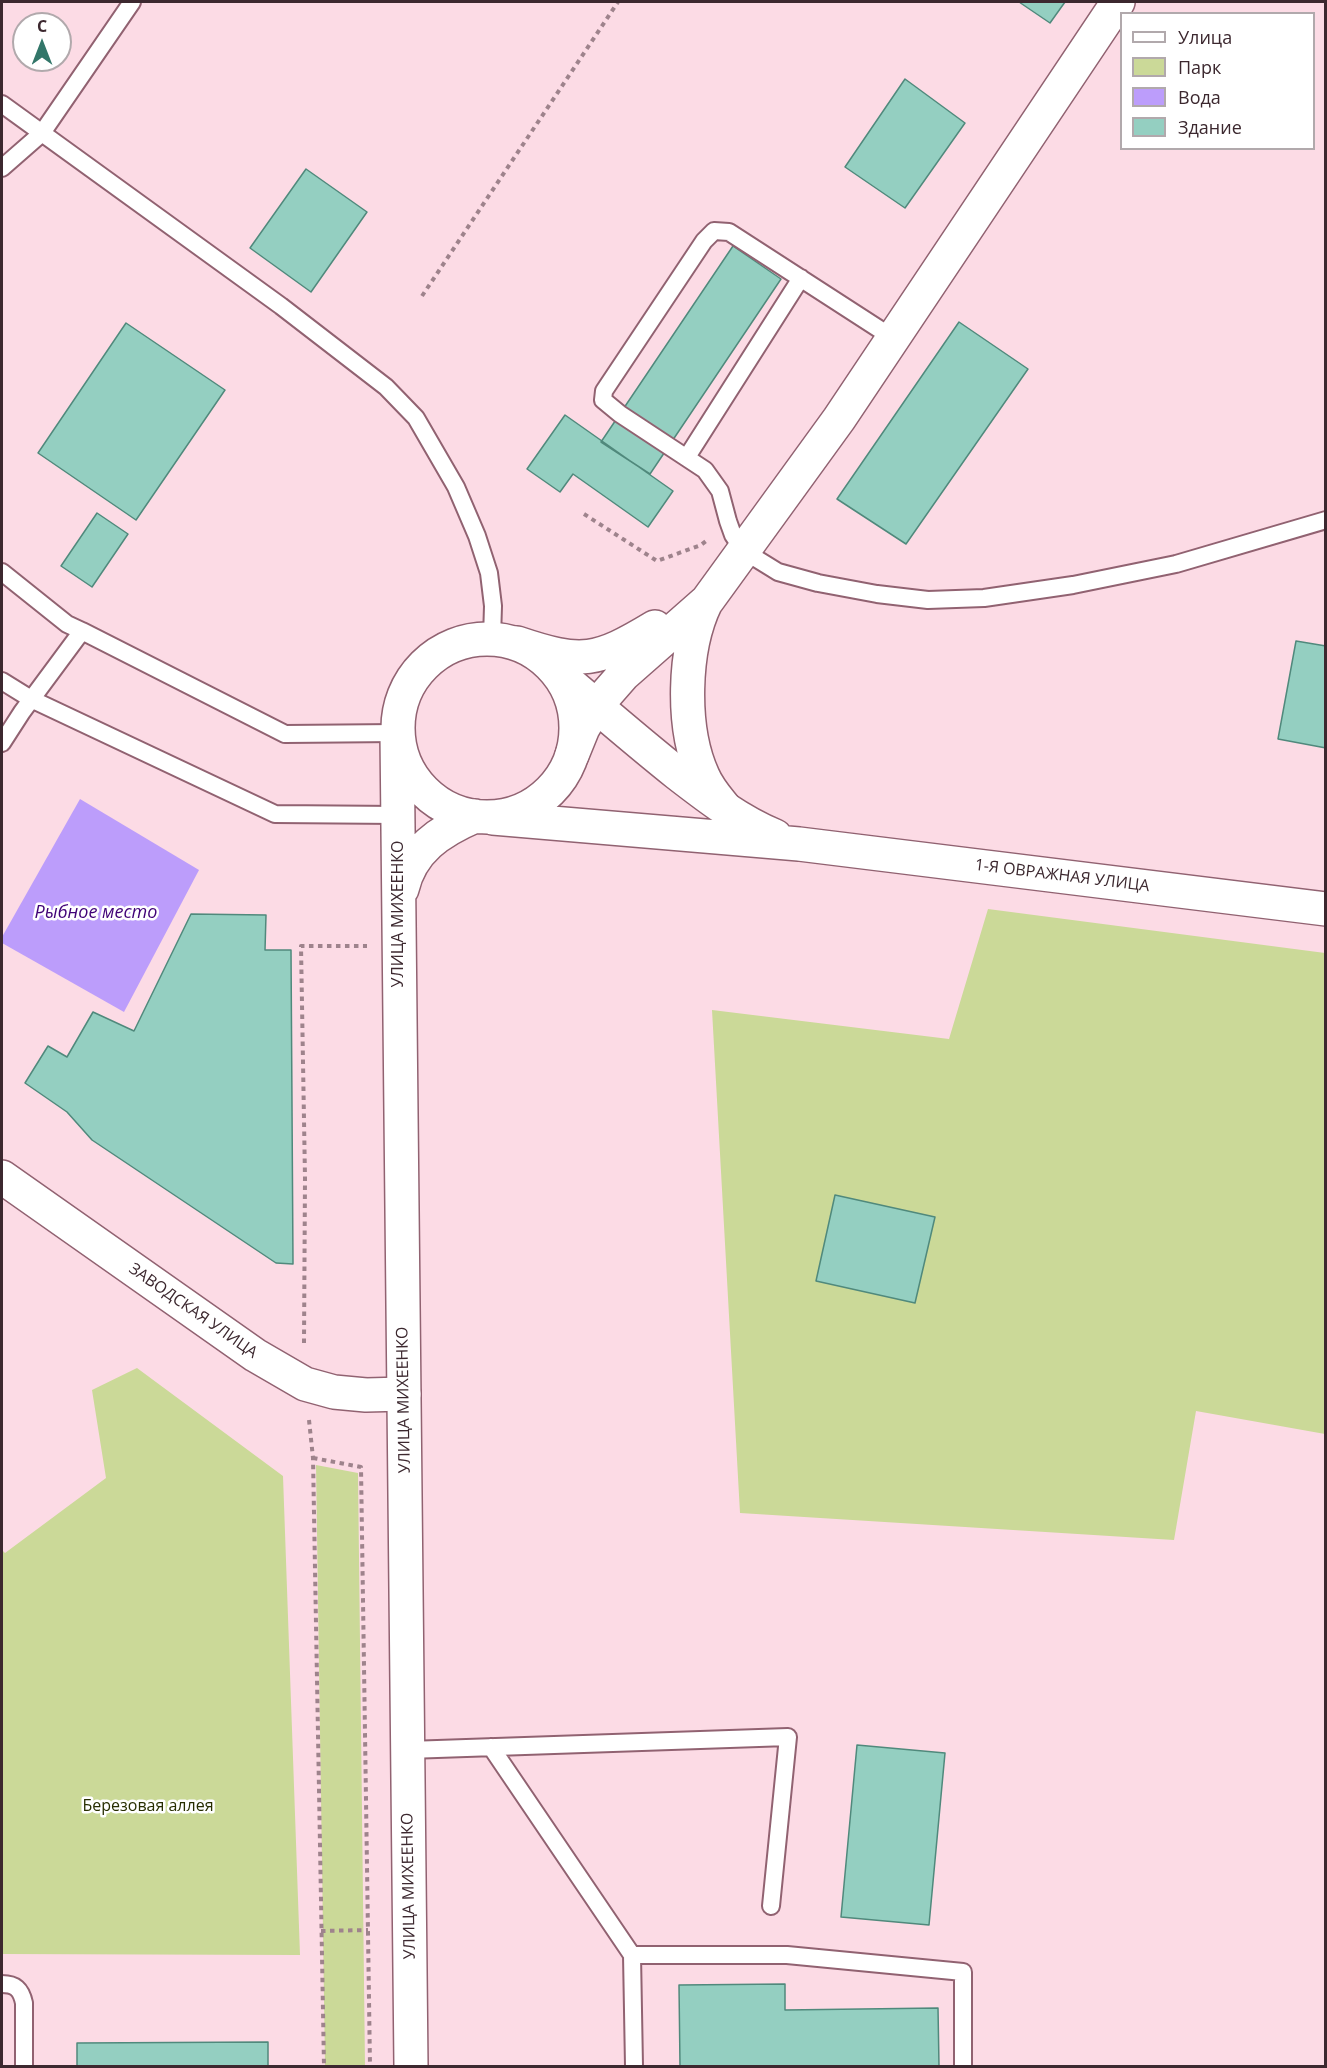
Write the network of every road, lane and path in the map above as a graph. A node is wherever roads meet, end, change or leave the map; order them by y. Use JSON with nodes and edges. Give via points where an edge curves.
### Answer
{"nodes":[{"id":1,"x":132,"y":2,"type":"edge"},
{"id":2,"x":618,"y":2,"type":"edge"},
{"id":3,"x":1118,"y":2,"type":"edge"},
{"id":4,"x":2,"y":104,"type":"edge"},
{"id":5,"x":42,"y":133,"type":"junction"},
{"id":6,"x":2,"y":168,"type":"edge"},
{"id":7,"x":801,"y":278,"type":"junction"},
{"id":8,"x":422,"y":296,"type":"dead end"},
{"id":9,"x":893,"y":338,"type":"junction"},
{"id":10,"x":687,"y":457,"type":"junction"},
{"id":11,"x":1326,"y":520,"type":"edge"},
{"id":12,"x":744,"y":551,"type":"junction"},
{"id":13,"x":2,"y":572,"type":"edge"},
{"id":14,"x":712,"y":594,"type":"junction"},
{"id":15,"x":82,"y":632,"type":"junction"},
{"id":16,"x":504,"y":641,"type":"junction"},
{"id":17,"x":557,"y":672,"type":"junction"},
{"id":18,"x":2,"y":681,"type":"edge"},
{"id":19,"x":31,"y":699,"type":"junction"},
{"id":20,"x":596,"y":706,"type":"junction"},
{"id":21,"x":397,"y":733,"type":"junction"},
{"id":22,"x":2,"y":742,"type":"edge"},
{"id":23,"x":572,"y":755,"type":"junction"},
{"id":24,"x":727,"y":811,"type":"junction"},
{"id":25,"x":398,"y":815,"type":"junction"},
{"id":26,"x":484,"y":817,"type":"junction"},
{"id":27,"x":799,"y":844,"type":"junction"},
{"id":28,"x":399,"y":905,"type":"junction"},
{"id":29,"x":1326,"y":909,"type":"edge"},
{"id":30,"x":2,"y":1177,"type":"edge"},
{"id":31,"x":404,"y":1394,"type":"junction"},
{"id":32,"x":313,"y":1458,"type":"dead end"},
{"id":33,"x":491,"y":1747,"type":"junction"},
{"id":34,"x":408,"y":1750,"type":"junction"},
{"id":35,"x":771,"y":1906,"type":"dead end"},
{"id":36,"x":368,"y":1930,"type":"junction"},
{"id":37,"x":321,"y":1931,"type":"dead end"},
{"id":38,"x":632,"y":1955,"type":"junction"},
{"id":39,"x":2,"y":1984,"type":"edge"},
{"id":40,"x":24,"y":2067,"type":"edge"},
{"id":41,"x":370,"y":2067,"type":"edge"},
{"id":42,"x":411,"y":2067,"type":"edge"},
{"id":43,"x":634,"y":2067,"type":"edge"},
{"id":44,"x":963,"y":2067,"type":"edge"}],
"edges":[{"from":1,"to":5,"type":"lane"},
{"from":2,"to":8,"type":"path"},
{"from":3,"to":9,"type":"street"},
{"from":4,"to":5,"type":"lane"},
{"from":5,"to":6,"type":"lane"},
{"from":5,"to":16,"type":"lane","via":[[281,306],[386,387],[416,418],[456,487],[477,536]]},
{"from":7,"to":9,"type":"lane"},
{"from":7,"to":10,"type":"lane"},
{"from":7,"to":10,"type":"lane","via":[[729,232],[714,231],[604,391],[603,400],[612,408]]},
{"from":9,"to":12,"type":"street"},
{"from":10,"to":12,"type":"lane","via":[[705,470],[720,491],[733,535]]},
{"from":11,"to":12,"type":"lane","via":[[1176,564],[984,598],[928,600],[818,583],[778,572]]},
{"from":12,"to":14,"type":"street"},
{"from":13,"to":15,"type":"lane"},
{"from":14,"to":16,"type":"street","via":[[613,651],[594,657],[546,653]]},
{"from":14,"to":20,"type":"street","via":[[624,674]]},
{"from":14,"to":24,"type":"street","via":[[700,616],[692,647],[689,715],[703,777]]},
{"from":15,"to":19,"type":"lane"},
{"from":15,"to":21,"type":"lane","via":[[285,734]]},
{"from":16,"to":17,"type":"street","via":[[539,655]]},
{"from":16,"to":21,"type":"street","via":[[467,640],[443,649],[423,664],[408,685],[399,708]]},
{"from":17,"to":20,"type":"street"},
{"from":17,"to":23,"type":"street","via":[[571,698],[576,726]]},
{"from":18,"to":19,"type":"lane"},
{"from":19,"to":22,"type":"lane"},
{"from":19,"to":25,"type":"lane","via":[[275,814]]},
{"from":20,"to":23,"type":"street"},
{"from":20,"to":24,"type":"street"},
{"from":21,"to":25,"type":"street","name":"УЛИЦА МИХЕЕНКО"},
{"from":21,"to":26,"type":"street","via":[[404,763],[421,789],[446,807]]},
{"from":23,"to":26,"type":"street","via":[[560,779],[542,798],[519,811]]},
{"from":24,"to":27,"type":"street","via":[[774,836]]},
{"from":25,"to":28,"type":"street","name":"УЛИЦА МИХЕЕНКО"},
{"from":26,"to":27,"type":"street"},
{"from":26,"to":28,"type":"street","via":[[442,832],[417,854],[405,875]]},
{"from":27,"to":29,"type":"street","name":"1-Я ОВРАЖНАЯ УЛИЦА"},
{"from":28,"to":31,"type":"street","name":"УЛИЦА МИХЕЕНКО"},
{"from":30,"to":31,"type":"street","name":"ЗАВОДСКАЯ УЛИЦА","via":[[255,1355],[305,1384],[334,1392]]},
{"from":31,"to":34,"type":"street","name":"УЛИЦА МИХЕЕНКО"},
{"from":32,"to":36,"type":"path","via":[[361,1467]]},
{"from":33,"to":34,"type":"lane"},
{"from":33,"to":35,"type":"lane","via":[[788,1737]]},
{"from":33,"to":38,"type":"lane"},
{"from":34,"to":42,"type":"street","name":"УЛИЦА МИХЕЕНКО"},
{"from":36,"to":37,"type":"path"},
{"from":36,"to":41,"type":"path"},
{"from":38,"to":43,"type":"lane"},
{"from":38,"to":44,"type":"lane","via":[[787,1955],[963,1972]]},
{"from":39,"to":40,"type":"lane","via":[[14,1985],[22,1993]]}]}
